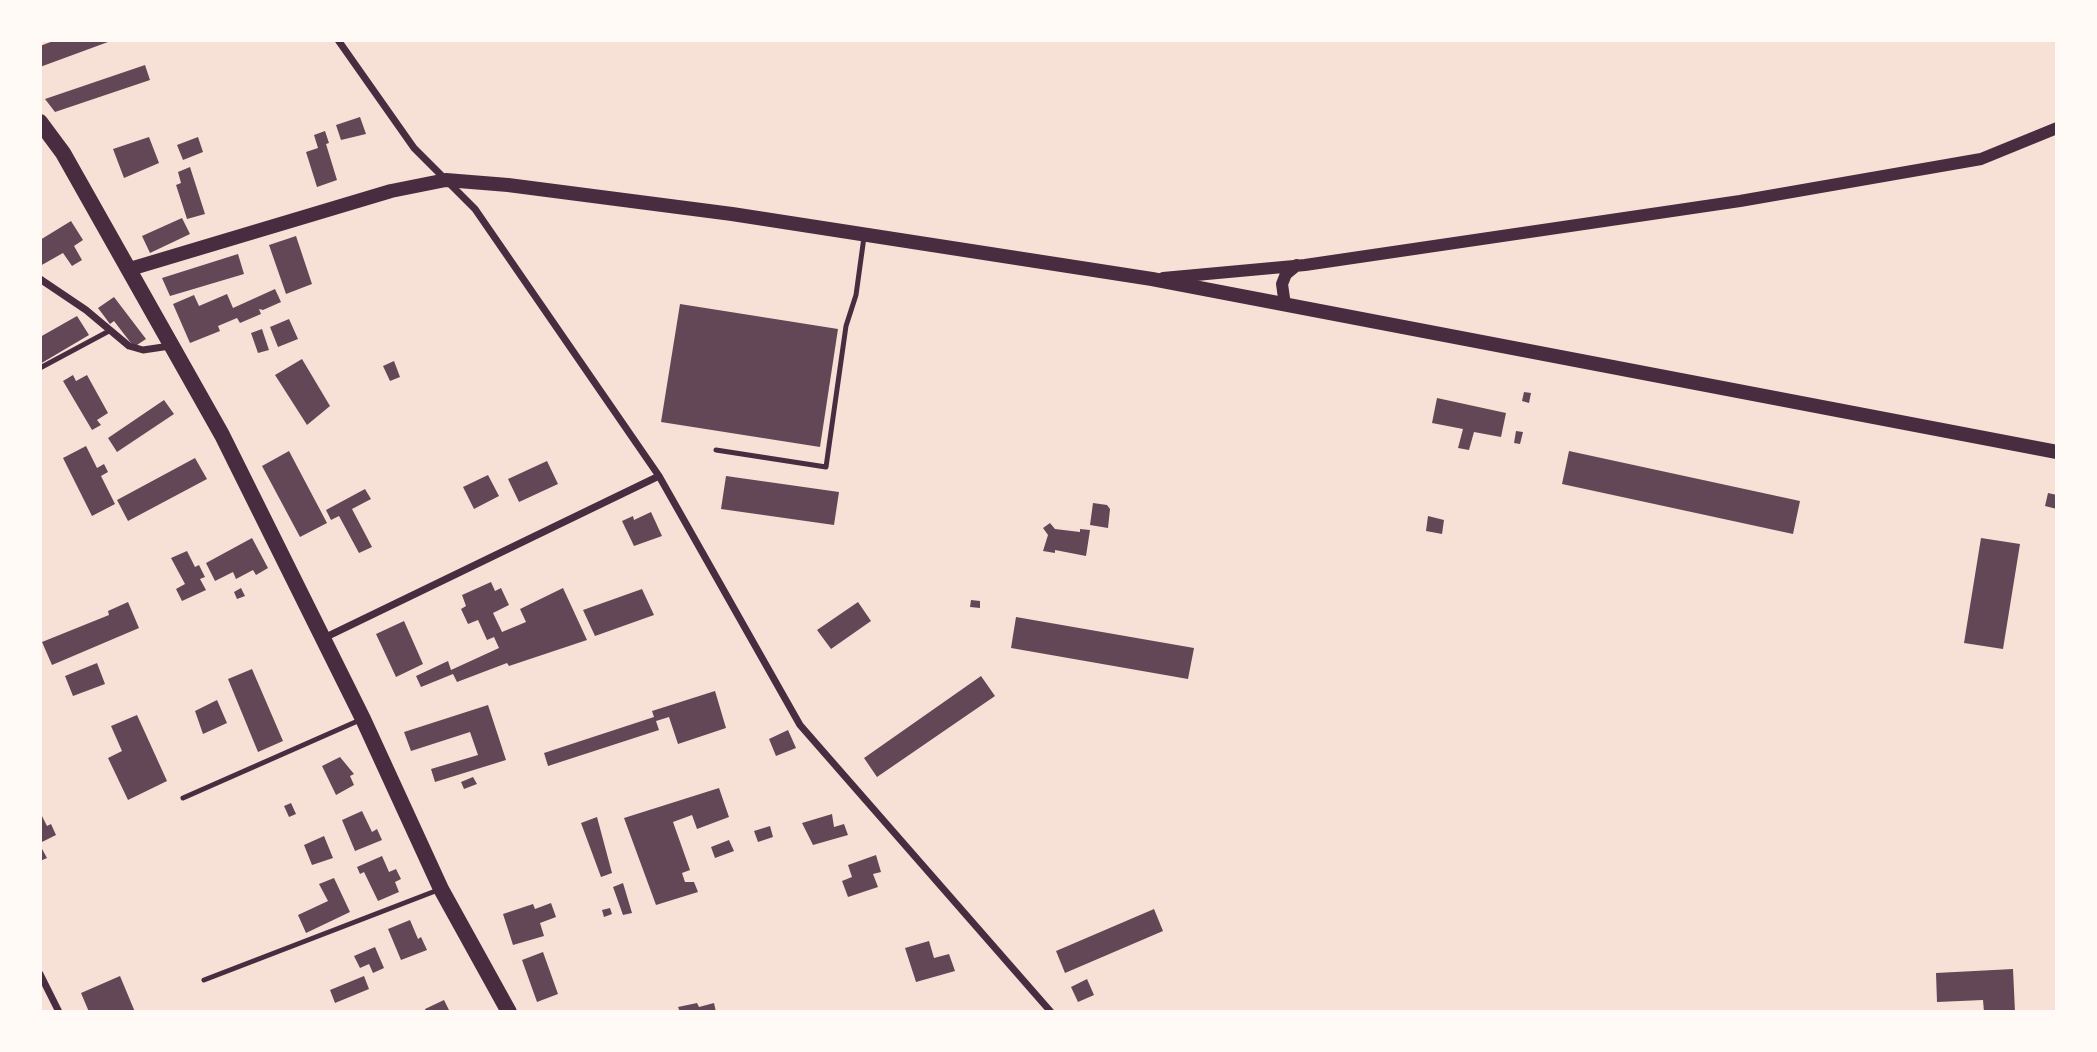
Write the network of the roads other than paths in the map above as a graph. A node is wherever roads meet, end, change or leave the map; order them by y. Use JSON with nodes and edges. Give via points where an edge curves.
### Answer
{"nodes":[{"id":1,"x":338,"y":40,"type":"edge"},
{"id":2,"x":40,"y":122,"type":"edge"},
{"id":3,"x":2057,"y":128,"type":"edge"},
{"id":4,"x":446,"y":180,"type":"junction"},
{"id":5,"x":865,"y":234,"type":"junction"},
{"id":6,"x":1297,"y":265,"type":"junction"},
{"id":7,"x":130,"y":269,"type":"junction"},
{"id":8,"x":40,"y":279,"type":"edge"},
{"id":9,"x":1152,"y":279,"type":"junction"},
{"id":10,"x":1285,"y":304,"type":"junction"},
{"id":11,"x":109,"y":331,"type":"junction"},
{"id":12,"x":171,"y":346,"type":"junction"},
{"id":13,"x":40,"y":368,"type":"edge"},
{"id":14,"x":716,"y":450,"type":"dead end"},
{"id":15,"x":2057,"y":452,"type":"edge"},
{"id":16,"x":659,"y":476,"type":"junction"},
{"id":17,"x":324,"y":638,"type":"junction"},
{"id":18,"x":363,"y":719,"type":"junction"},
{"id":19,"x":183,"y":797,"type":"dead end"},
{"id":20,"x":440,"y":889,"type":"junction"},
{"id":21,"x":40,"y":974,"type":"edge"},
{"id":22,"x":204,"y":980,"type":"dead end"},
{"id":23,"x":58,"y":1012,"type":"edge"},
{"id":24,"x":509,"y":1012,"type":"edge"},
{"id":25,"x":1051,"y":1012,"type":"edge"}],
"edges":[{"from":1,"to":4,"type":"street","via":[[384,110]]},
{"from":2,"to":7,"type":"main road","via":[[64,153]]},
{"from":3,"to":6,"type":"street","via":[[1981,159],[1740,201]]},
{"from":4,"to":5,"type":"main road"},
{"from":4,"to":7,"type":"main road","via":[[391,191]]},
{"from":4,"to":16,"type":"street","via":[[475,209]]},
{"from":5,"to":9,"type":"main road"},
{"from":5,"to":14,"type":"lane","via":[[856,295],[846,326],[826,467]]},
{"from":6,"to":9,"type":"street"},
{"from":6,"to":10,"type":"street","via":[[1282,284]]},
{"from":7,"to":12,"type":"main road"},
{"from":8,"to":11,"type":"street"},
{"from":9,"to":10,"type":"main road"},
{"from":10,"to":15,"type":"main road"},
{"from":11,"to":12,"type":"street","via":[[136,349]]},
{"from":11,"to":13,"type":"lane"},
{"from":12,"to":17,"type":"main road","via":[[261,509]]},
{"from":16,"to":17,"type":"street"},
{"from":16,"to":25,"type":"street","via":[[800,725]]},
{"from":17,"to":18,"type":"main road"},
{"from":18,"to":19,"type":"lane"},
{"from":18,"to":20,"type":"main road"},
{"from":20,"to":22,"type":"lane"},
{"from":20,"to":24,"type":"main road"},
{"from":21,"to":23,"type":"street"}]}
